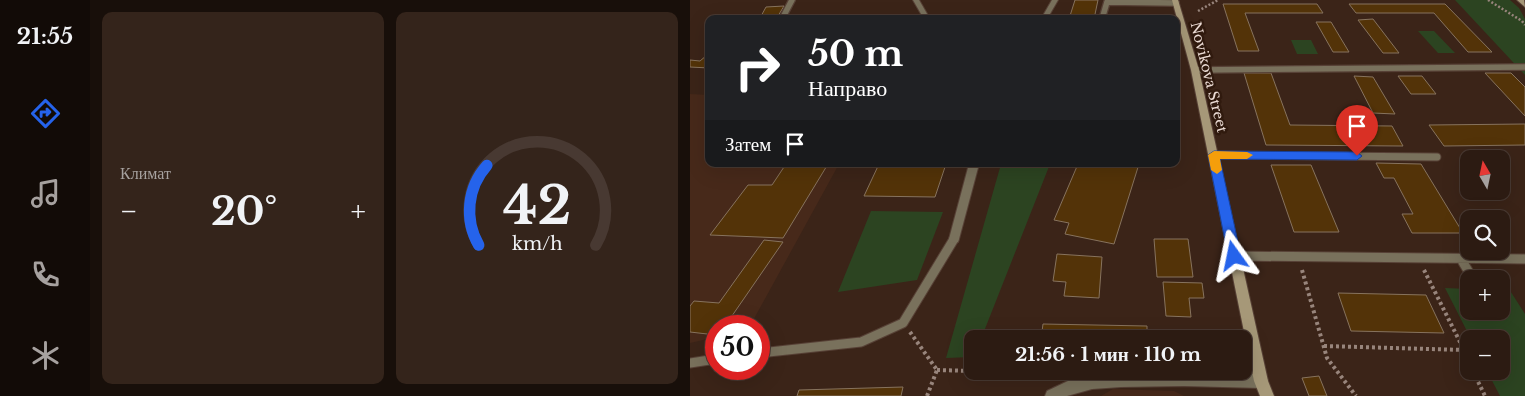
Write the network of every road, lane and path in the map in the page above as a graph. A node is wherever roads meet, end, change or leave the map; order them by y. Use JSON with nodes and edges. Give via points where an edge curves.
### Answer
{"nodes":[{"id":1,"x":792,"y":0,"type":"edge"},
{"id":2,"x":916,"y":0,"type":"edge"},
{"id":3,"x":1055,"y":0,"type":"edge"},
{"id":4,"x":1218,"y":0,"type":"edge"},
{"id":5,"x":1488,"y":0,"type":"edge"},
{"id":6,"x":1520,"y":0,"type":"edge"},
{"id":7,"x":1175,"y":2,"type":"edge"},
{"id":8,"x":1525,"y":5,"type":"edge"},
{"id":9,"x":1198,"y":11,"type":"dead end"},
{"id":10,"x":784,"y":15,"type":"edge"},
{"id":11,"x":925,"y":15,"type":"edge"},
{"id":12,"x":1046,"y":15,"type":"edge"},
{"id":13,"x":1103,"y":15,"type":"edge"},
{"id":14,"x":1179,"y":15,"type":"edge"},
{"id":15,"x":1180,"y":19,"type":"edge"},
{"id":16,"x":1525,"y":25,"type":"edge"},
{"id":17,"x":1525,"y":67,"type":"edge"},
{"id":18,"x":1195,"y":70,"type":"junction"},
{"id":19,"x":1214,"y":155,"type":"junction"},
{"id":20,"x":1437,"y":157,"type":"dead end"},
{"id":21,"x":973,"y":167,"type":"edge"},
{"id":22,"x":954,"y":240,"type":"joint"},
{"id":23,"x":1234,"y":256,"type":"junction"},
{"id":24,"x":1298,"y":257,"type":"junction"},
{"id":25,"x":1419,"y":258,"type":"junction"},
{"id":26,"x":1460,"y":259,"type":"edge"},
{"id":27,"x":1510,"y":259,"type":"edge"},
{"id":28,"x":1525,"y":259,"type":"edge"},
{"id":29,"x":903,"y":323,"type":"junction"},
{"id":30,"x":1460,"y":342,"type":"edge"},
{"id":31,"x":1324,"y":346,"type":"junction"},
{"id":32,"x":1460,"y":350,"type":"edge"},
{"id":33,"x":770,"y":352,"type":"edge"},
{"id":34,"x":705,"y":361,"type":"edge"},
{"id":35,"x":690,"y":363,"type":"edge"},
{"id":36,"x":937,"y":370,"type":"junction"},
{"id":37,"x":964,"y":371,"type":"edge"},
{"id":38,"x":1478,"y":380,"type":"edge"},
{"id":39,"x":1261,"y":381,"type":"junction"},
{"id":40,"x":927,"y":396,"type":"edge"},
{"id":41,"x":1052,"y":396,"type":"edge"},
{"id":42,"x":1267,"y":396,"type":"edge"},
{"id":43,"x":1356,"y":396,"type":"edge"},
{"id":44,"x":1485,"y":396,"type":"edge"}],
"edges":[{"from":1,"to":10,"type":"lane"},
{"from":2,"to":11,"type":"street"},
{"from":3,"to":12,"type":"street"},
{"from":4,"to":9,"type":"path"},
{"from":5,"to":16,"type":"path"},
{"from":6,"to":8,"type":"main road"},
{"from":7,"to":13,"type":"lane","via":[[1107,2]]},
{"from":7,"to":14,"type":"main road","name":"Novikova Street"},
{"from":15,"to":18,"type":"main road","name":"Novikova Street"},
{"from":17,"to":18,"type":"lane"},
{"from":18,"to":19,"type":"main road","name":"Novikova Street"},
{"from":19,"to":20,"type":"lane"},
{"from":19,"to":23,"type":"main road","name":"Novikova Street"},
{"from":21,"to":22,"type":"street"},
{"from":22,"to":29,"type":"lane"},
{"from":23,"to":24,"type":"lane"},
{"from":23,"to":39,"type":"main road","name":"Novikova Street"},
{"from":24,"to":25,"type":"lane"},
{"from":24,"to":31,"type":"path"},
{"from":25,"to":26,"type":"lane"},
{"from":25,"to":30,"type":"path"},
{"from":27,"to":28,"type":"lane"},
{"from":29,"to":33,"type":"lane","via":[[861,342]]},
{"from":29,"to":36,"type":"path"},
{"from":31,"to":32,"type":"path"},
{"from":31,"to":43,"type":"path","via":[[1327,358]]},
{"from":34,"to":35,"type":"lane"},
{"from":36,"to":37,"type":"path"},
{"from":36,"to":40,"type":"path"},
{"from":38,"to":44,"type":"path"},
{"from":39,"to":41,"type":"street","via":[[1142,379],[1089,383]]},
{"from":39,"to":42,"type":"main road","name":"Novikova Street"}]}
